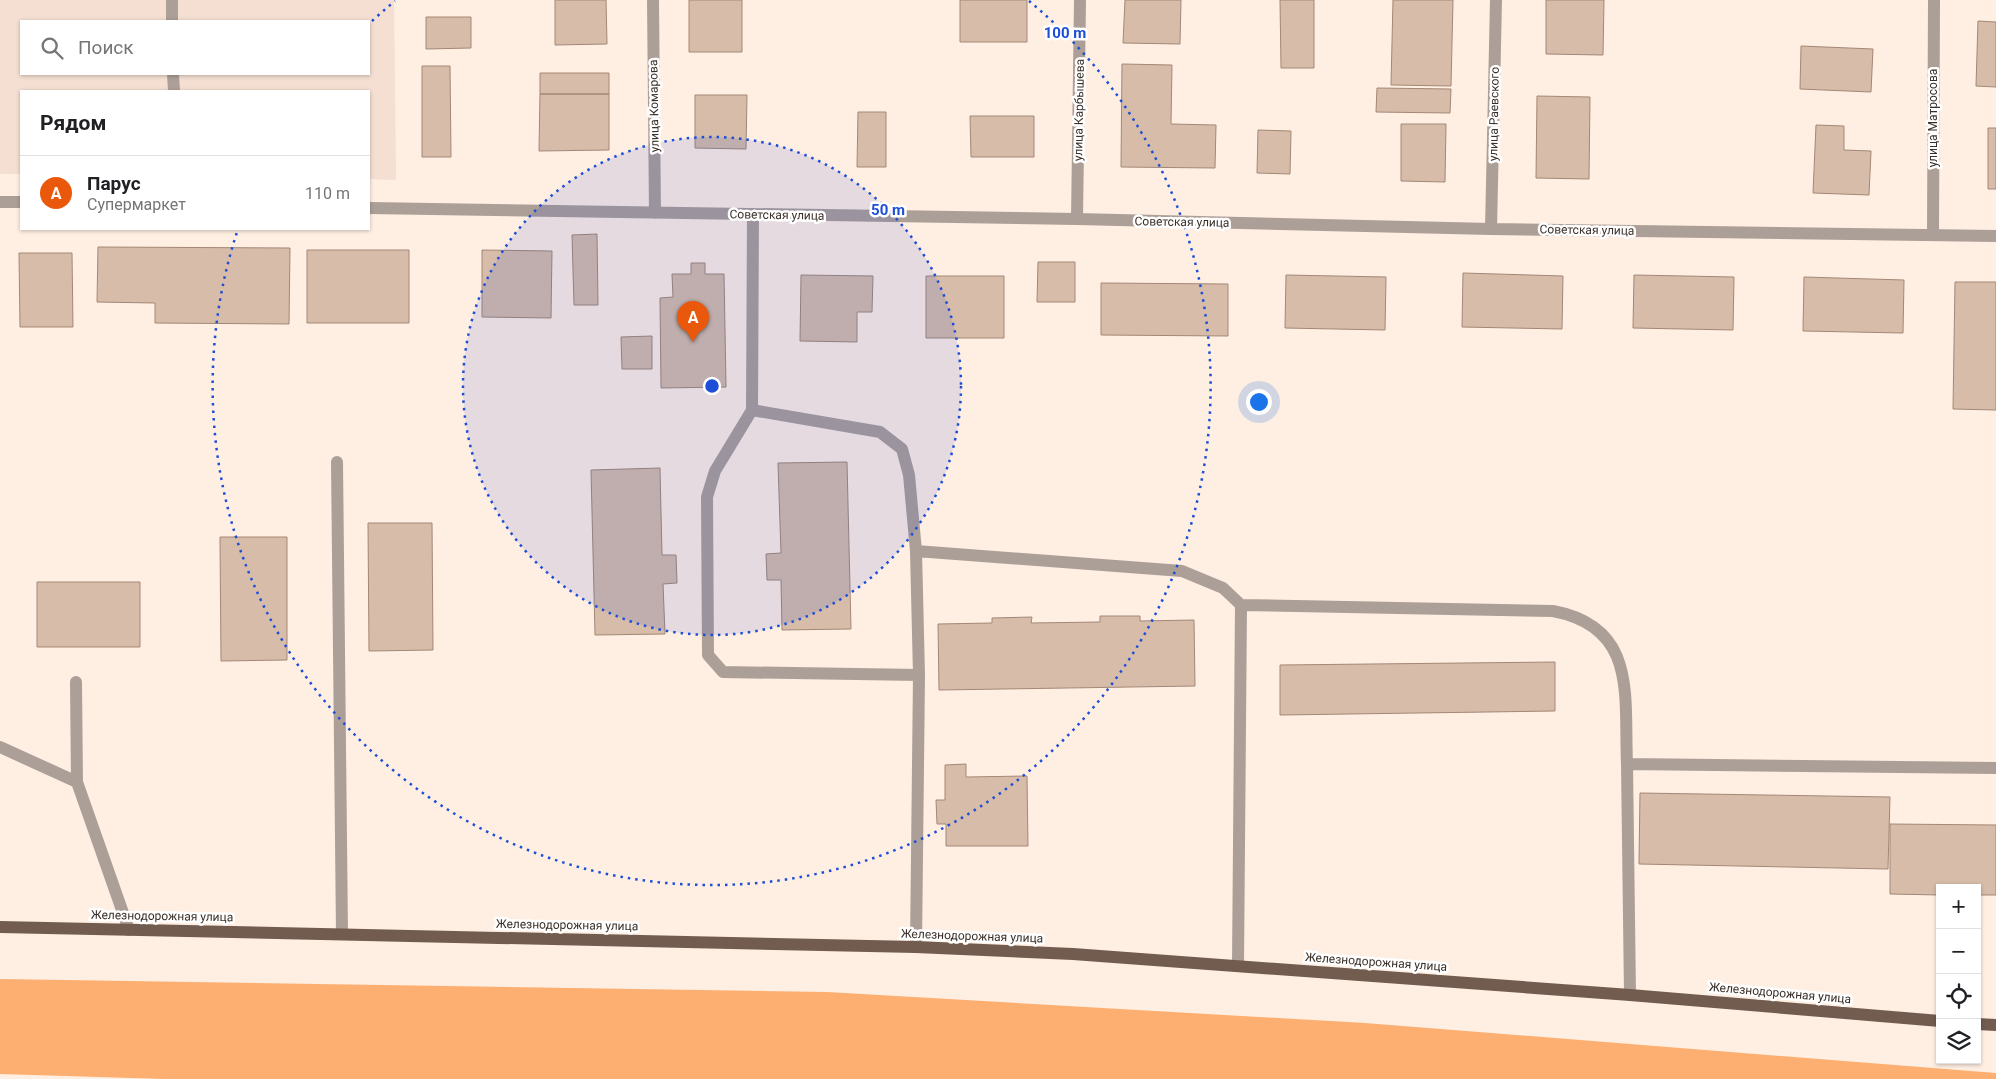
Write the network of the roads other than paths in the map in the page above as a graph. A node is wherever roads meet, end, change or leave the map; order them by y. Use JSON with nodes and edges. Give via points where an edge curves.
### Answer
{"nodes":[{"id":1,"x":172,"y":0,"type":"edge"},
{"id":2,"x":653,"y":0,"type":"edge"},
{"id":3,"x":1080,"y":0,"type":"edge"},
{"id":4,"x":1496,"y":0,"type":"edge"},
{"id":5,"x":1934,"y":0,"type":"edge"},
{"id":6,"x":172,"y":20,"type":"edge"},
{"id":7,"x":173,"y":75,"type":"edge"},
{"id":8,"x":174,"y":90,"type":"edge"},
{"id":9,"x":0,"y":202,"type":"edge"},
{"id":10,"x":20,"y":202,"type":"edge"},
{"id":11,"x":370,"y":208,"type":"edge"},
{"id":12,"x":655,"y":213,"type":"junction"},
{"id":13,"x":753,"y":214,"type":"junction"},
{"id":14,"x":1077,"y":219,"type":"junction"},
{"id":15,"x":1491,"y":229,"type":"junction"},
{"id":16,"x":1933,"y":235,"type":"junction"},
{"id":17,"x":1996,"y":236,"type":"edge"},
{"id":18,"x":752,"y":410,"type":"junction"},
{"id":19,"x":337,"y":462,"type":"dead end"},
{"id":20,"x":916,"y":551,"type":"junction"},
{"id":21,"x":1241,"y":605,"type":"junction"},
{"id":22,"x":919,"y":675,"type":"junction"},
{"id":23,"x":76,"y":682,"type":"dead end"},
{"id":24,"x":0,"y":747,"type":"edge"},
{"id":25,"x":1627,"y":764,"type":"junction"},
{"id":26,"x":1996,"y":768,"type":"edge"},
{"id":27,"x":77,"y":782,"type":"junction"},
{"id":28,"x":0,"y":927,"type":"edge"},
{"id":29,"x":129,"y":930,"type":"junction"},
{"id":30,"x":342,"y":934,"type":"junction"},
{"id":31,"x":916,"y":947,"type":"junction"},
{"id":32,"x":1238,"y":965,"type":"junction"},
{"id":33,"x":1630,"y":994,"type":"junction"},
{"id":34,"x":1936,"y":1020,"type":"edge"},
{"id":35,"x":1981,"y":1024,"type":"edge"},
{"id":36,"x":1996,"y":1025,"type":"edge"}],
"edges":[{"from":1,"to":6,"type":"street"},
{"from":2,"to":12,"type":"street","name":"улица Комарова"},
{"from":3,"to":14,"type":"street","name":"улица Карбышева"},
{"from":4,"to":15,"type":"street","name":"улица Раевского"},
{"from":5,"to":16,"type":"street","name":"улица Матросова"},
{"from":7,"to":8,"type":"street"},
{"from":9,"to":10,"type":"street"},
{"from":11,"to":12,"type":"street","name":"Советская улица"},
{"from":12,"to":13,"type":"street","name":"Советская улица"},
{"from":13,"to":14,"type":"street","name":"Советская улица"},
{"from":13,"to":18,"type":"street"},
{"from":14,"to":15,"type":"street","name":"Советская улица"},
{"from":15,"to":16,"type":"street","name":"Советская улица"},
{"from":16,"to":17,"type":"street","name":"Советская улица"},
{"from":18,"to":20,"type":"street","via":[[880,432],[902,449],[909,475]]},
{"from":18,"to":22,"type":"street","via":[[715,471],[707,497],[708,655],[722,672]]},
{"from":19,"to":30,"type":"street"},
{"from":20,"to":21,"type":"street","via":[[1182,571],[1223,588]]},
{"from":20,"to":22,"type":"street"},
{"from":21,"to":25,"type":"street","via":[[1553,611],[1574,615],[1594,626],[1617,652],[1624,675]]},
{"from":21,"to":32,"type":"street"},
{"from":22,"to":31,"type":"street"},
{"from":23,"to":27,"type":"street"},
{"from":24,"to":27,"type":"street"},
{"from":25,"to":26,"type":"street"},
{"from":25,"to":33,"type":"street"},
{"from":27,"to":29,"type":"street"},
{"from":28,"to":29,"type":"main road","name":"Железнодорожная улица"},
{"from":29,"to":30,"type":"main road","name":"Железнодорожная улица"},
{"from":30,"to":31,"type":"main road","name":"Железнодорожная улица"},
{"from":31,"to":32,"type":"main road","name":"Железнодорожная улица"},
{"from":32,"to":33,"type":"main road","name":"Железнодорожная улица"},
{"from":33,"to":34,"type":"main road","name":"Железнодорожная улица"},
{"from":35,"to":36,"type":"main road"}]}
